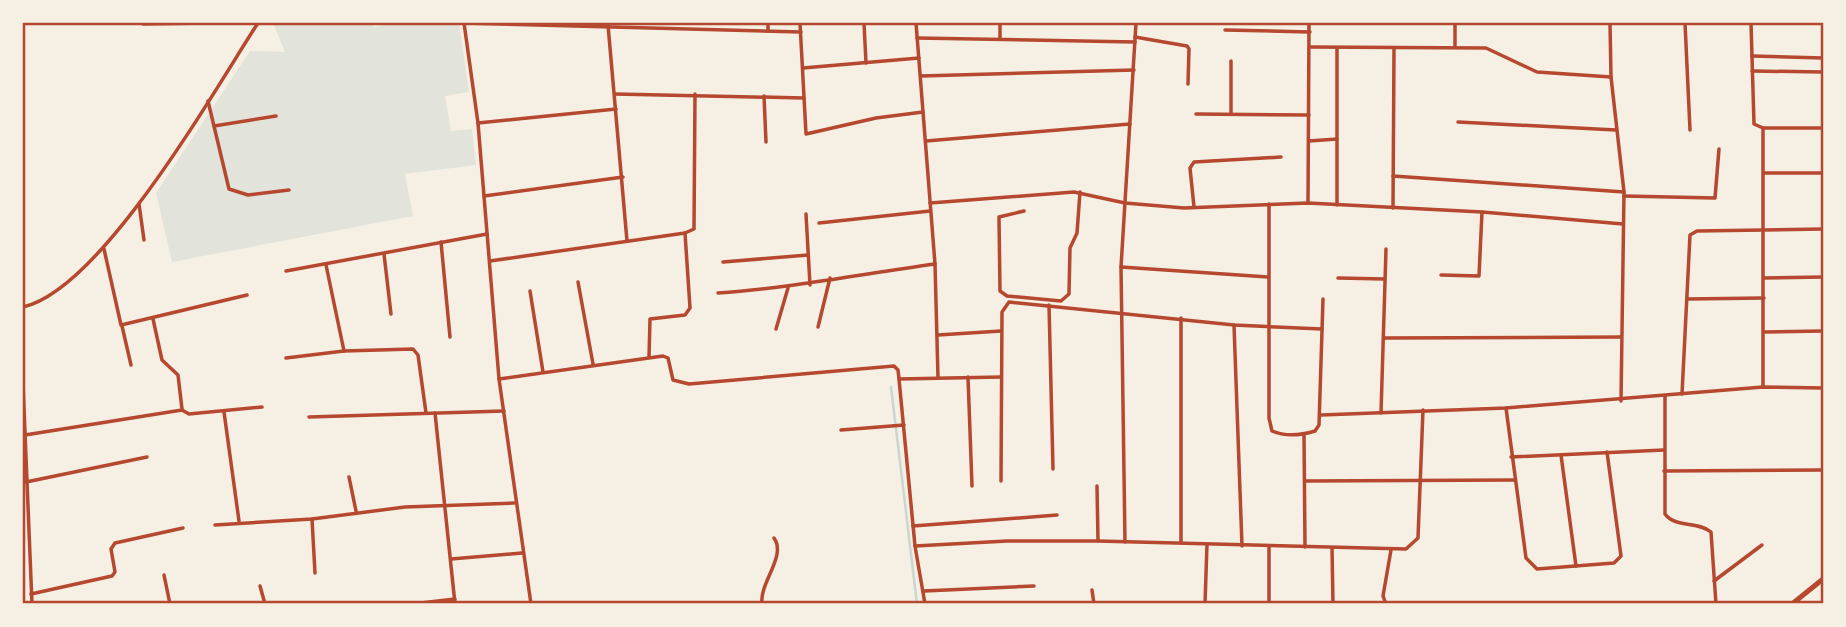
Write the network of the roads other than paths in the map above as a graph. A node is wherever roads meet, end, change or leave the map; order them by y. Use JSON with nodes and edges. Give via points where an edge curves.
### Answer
{"nodes":[{"id":1,"x":208,"y":23,"type":"edge"},
{"id":2,"x":258,"y":23,"type":"edge"},
{"id":3,"x":464,"y":23,"type":"edge"},
{"id":4,"x":704,"y":23,"type":"edge"},
{"id":5,"x":768,"y":23,"type":"edge"},
{"id":6,"x":800,"y":23,"type":"edge"},
{"id":7,"x":864,"y":23,"type":"edge"},
{"id":8,"x":916,"y":23,"type":"edge"},
{"id":9,"x":1000,"y":23,"type":"edge"},
{"id":10,"x":1136,"y":23,"type":"edge"},
{"id":11,"x":1309,"y":23,"type":"edge"},
{"id":12,"x":1455,"y":23,"type":"edge"},
{"id":13,"x":1610,"y":23,"type":"edge"},
{"id":14,"x":1685,"y":23,"type":"edge"},
{"id":15,"x":1751,"y":23,"type":"edge"},
{"id":16,"x":143,"y":24,"type":"edge"},
{"id":17,"x":608,"y":25,"type":"junction"},
{"id":18,"x":704,"y":29,"type":"junction"},
{"id":19,"x":1225,"y":30,"type":"dead end"},
{"id":20,"x":768,"y":31,"type":"junction"},
{"id":21,"x":801,"y":32,"type":"junction"},
{"id":22,"x":1310,"y":32,"type":"junction"},
{"id":23,"x":917,"y":38,"type":"junction"},
{"id":24,"x":1000,"y":39,"type":"junction"},
{"id":25,"x":1135,"y":40,"type":"junction"},
{"id":26,"x":1310,"y":47,"type":"junction"},
{"id":27,"x":1455,"y":47,"type":"junction"},
{"id":28,"x":1337,"y":48,"type":"junction"},
{"id":29,"x":1394,"y":48,"type":"junction"},
{"id":30,"x":1751,"y":56,"type":"junction"},
{"id":31,"x":919,"y":58,"type":"junction"},
{"id":32,"x":1823,"y":58,"type":"edge"},
{"id":33,"x":1231,"y":61,"type":"dead end"},
{"id":34,"x":866,"y":63,"type":"junction"},
{"id":35,"x":803,"y":68,"type":"junction"},
{"id":36,"x":1134,"y":70,"type":"junction"},
{"id":37,"x":1752,"y":71,"type":"junction"},
{"id":38,"x":1823,"y":72,"type":"edge"},
{"id":39,"x":920,"y":76,"type":"junction"},
{"id":40,"x":1611,"y":77,"type":"junction"},
{"id":41,"x":1188,"y":84,"type":"dead end"},
{"id":42,"x":615,"y":94,"type":"junction"},
{"id":43,"x":695,"y":94,"type":"junction"},
{"id":44,"x":764,"y":96,"type":"junction"},
{"id":45,"x":804,"y":98,"type":"junction"},
{"id":46,"x":208,"y":100,"type":"junction"},
{"id":47,"x":616,"y":109,"type":"junction"},
{"id":48,"x":923,"y":112,"type":"junction"},
{"id":49,"x":1196,"y":114,"type":"dead end"},
{"id":50,"x":1231,"y":114,"type":"junction"},
{"id":51,"x":1310,"y":115,"type":"junction"},
{"id":52,"x":276,"y":116,"type":"dead end"},
{"id":53,"x":1458,"y":122,"type":"dead end"},
{"id":54,"x":478,"y":123,"type":"junction"},
{"id":55,"x":1130,"y":124,"type":"junction"},
{"id":56,"x":214,"y":126,"type":"junction"},
{"id":57,"x":1763,"y":128,"type":"junction"},
{"id":58,"x":1823,"y":128,"type":"edge"},
{"id":59,"x":1616,"y":130,"type":"junction"},
{"id":60,"x":1690,"y":130,"type":"dead end"},
{"id":61,"x":1337,"y":139,"type":"junction"},
{"id":62,"x":926,"y":141,"type":"junction"},
{"id":63,"x":1309,"y":141,"type":"junction"},
{"id":64,"x":766,"y":142,"type":"dead end"},
{"id":65,"x":1719,"y":149,"type":"dead end"},
{"id":66,"x":1281,"y":157,"type":"dead end"},
{"id":67,"x":1764,"y":173,"type":"junction"},
{"id":68,"x":1823,"y":173,"type":"edge"},
{"id":69,"x":1393,"y":176,"type":"junction"},
{"id":70,"x":623,"y":177,"type":"junction"},
{"id":71,"x":289,"y":190,"type":"dead end"},
{"id":72,"x":1080,"y":192,"type":"junction"},
{"id":73,"x":1624,"y":194,"type":"junction"},
{"id":74,"x":484,"y":197,"type":"junction"},
{"id":75,"x":930,"y":203,"type":"junction"},
{"id":76,"x":1125,"y":203,"type":"junction"},
{"id":77,"x":1308,"y":203,"type":"junction"},
{"id":78,"x":139,"y":204,"type":"junction"},
{"id":79,"x":1269,"y":204,"type":"junction"},
{"id":80,"x":1337,"y":205,"type":"junction"},
{"id":81,"x":1194,"y":207,"type":"junction"},
{"id":82,"x":1393,"y":208,"type":"junction"},
{"id":83,"x":930,"y":211,"type":"junction"},
{"id":84,"x":1024,"y":211,"type":"dead end"},
{"id":85,"x":1482,"y":212,"type":"junction"},
{"id":86,"x":806,"y":214,"type":"dead end"},
{"id":87,"x":819,"y":223,"type":"dead end"},
{"id":88,"x":1623,"y":224,"type":"junction"},
{"id":89,"x":1823,"y":229,"type":"edge"},
{"id":90,"x":1765,"y":230,"type":"junction"},
{"id":91,"x":685,"y":233,"type":"junction"},
{"id":92,"x":487,"y":234,"type":"junction"},
{"id":93,"x":144,"y":240,"type":"dead end"},
{"id":94,"x":628,"y":241,"type":"junction"},
{"id":95,"x":442,"y":242,"type":"junction"},
{"id":96,"x":104,"y":249,"type":"junction"},
{"id":97,"x":1386,"y":249,"type":"dead end"},
{"id":98,"x":384,"y":254,"type":"junction"},
{"id":99,"x":808,"y":255,"type":"junction"},
{"id":100,"x":490,"y":261,"type":"junction"},
{"id":101,"x":723,"y":262,"type":"dead end"},
{"id":102,"x":935,"y":264,"type":"junction"},
{"id":103,"x":326,"y":265,"type":"junction"},
{"id":104,"x":1121,"y":267,"type":"junction"},
{"id":105,"x":286,"y":271,"type":"dead end"},
{"id":106,"x":1441,"y":275,"type":"dead end"},
{"id":107,"x":1268,"y":277,"type":"junction"},
{"id":108,"x":1823,"y":277,"type":"edge"},
{"id":109,"x":830,"y":278,"type":"junction"},
{"id":110,"x":1338,"y":278,"type":"dead end"},
{"id":111,"x":1764,"y":278,"type":"junction"},
{"id":112,"x":1385,"y":279,"type":"junction"},
{"id":113,"x":578,"y":282,"type":"dead end"},
{"id":114,"x":810,"y":285,"type":"junction"},
{"id":115,"x":788,"y":288,"type":"junction"},
{"id":116,"x":530,"y":291,"type":"dead end"},
{"id":117,"x":718,"y":293,"type":"dead end"},
{"id":118,"x":247,"y":295,"type":"dead end"},
{"id":119,"x":1764,"y":298,"type":"junction"},
{"id":120,"x":1323,"y":299,"type":"dead end"},
{"id":121,"x":1687,"y":299,"type":"junction"},
{"id":122,"x":1049,"y":305,"type":"junction"},
{"id":123,"x":23,"y":307,"type":"edge"},
{"id":124,"x":1122,"y":312,"type":"junction"},
{"id":125,"x":391,"y":314,"type":"dead end"},
{"id":126,"x":1181,"y":318,"type":"junction"},
{"id":127,"x":153,"y":319,"type":"junction"},
{"id":128,"x":121,"y":325,"type":"junction"},
{"id":129,"x":1234,"y":325,"type":"junction"},
{"id":130,"x":818,"y":327,"type":"dead end"},
{"id":131,"x":1268,"y":328,"type":"junction"},
{"id":132,"x":1322,"y":328,"type":"junction"},
{"id":133,"x":776,"y":329,"type":"dead end"},
{"id":134,"x":1001,"y":331,"type":"junction"},
{"id":135,"x":1823,"y":331,"type":"edge"},
{"id":136,"x":1765,"y":332,"type":"junction"},
{"id":137,"x":938,"y":335,"type":"junction"},
{"id":138,"x":450,"y":337,"type":"dead end"},
{"id":139,"x":1621,"y":337,"type":"junction"},
{"id":140,"x":1384,"y":338,"type":"junction"},
{"id":141,"x":344,"y":351,"type":"junction"},
{"id":142,"x":649,"y":357,"type":"junction"},
{"id":143,"x":286,"y":358,"type":"dead end"},
{"id":144,"x":593,"y":364,"type":"junction"},
{"id":145,"x":131,"y":365,"type":"dead end"},
{"id":146,"x":543,"y":372,"type":"junction"},
{"id":147,"x":968,"y":377,"type":"junction"},
{"id":148,"x":1001,"y":377,"type":"junction"},
{"id":149,"x":938,"y":378,"type":"junction"},
{"id":150,"x":499,"y":379,"type":"junction"},
{"id":151,"x":900,"y":379,"type":"junction"},
{"id":152,"x":23,"y":383,"type":"edge"},
{"id":153,"x":1763,"y":387,"type":"junction"},
{"id":154,"x":1823,"y":387,"type":"edge"},
{"id":155,"x":1682,"y":394,"type":"junction"},
{"id":156,"x":1665,"y":396,"type":"junction"},
{"id":157,"x":1621,"y":401,"type":"junction"},
{"id":158,"x":262,"y":407,"type":"dead end"},
{"id":159,"x":1506,"y":408,"type":"junction"},
{"id":160,"x":182,"y":410,"type":"junction"},
{"id":161,"x":1423,"y":410,"type":"junction"},
{"id":162,"x":504,"y":411,"type":"junction"},
{"id":163,"x":224,"y":412,"type":"junction"},
{"id":164,"x":426,"y":413,"type":"junction"},
{"id":165,"x":435,"y":413,"type":"junction"},
{"id":166,"x":1381,"y":413,"type":"junction"},
{"id":167,"x":1321,"y":415,"type":"junction"},
{"id":168,"x":309,"y":418,"type":"dead end"},
{"id":169,"x":904,"y":425,"type":"junction"},
{"id":170,"x":841,"y":430,"type":"dead end"},
{"id":171,"x":1304,"y":434,"type":"junction"},
{"id":172,"x":25,"y":435,"type":"junction"},
{"id":173,"x":1664,"y":450,"type":"junction"},
{"id":174,"x":1607,"y":452,"type":"junction"},
{"id":175,"x":1561,"y":455,"type":"junction"},
{"id":176,"x":147,"y":457,"type":"dead end"},
{"id":177,"x":1511,"y":457,"type":"junction"},
{"id":178,"x":1053,"y":469,"type":"dead end"},
{"id":179,"x":1823,"y":470,"type":"edge"},
{"id":180,"x":1664,"y":471,"type":"junction"},
{"id":181,"x":349,"y":477,"type":"dead end"},
{"id":182,"x":1514,"y":480,"type":"junction"},
{"id":183,"x":1002,"y":481,"type":"dead end"},
{"id":184,"x":1305,"y":481,"type":"junction"},
{"id":185,"x":26,"y":482,"type":"junction"},
{"id":186,"x":1421,"y":482,"type":"junction"},
{"id":187,"x":972,"y":486,"type":"dead end"},
{"id":188,"x":1097,"y":486,"type":"dead end"},
{"id":189,"x":514,"y":503,"type":"junction"},
{"id":190,"x":446,"y":505,"type":"junction"},
{"id":191,"x":356,"y":511,"type":"junction"},
{"id":192,"x":1057,"y":515,"type":"dead end"},
{"id":193,"x":312,"y":519,"type":"junction"},
{"id":194,"x":239,"y":522,"type":"junction"},
{"id":195,"x":215,"y":525,"type":"dead end"},
{"id":196,"x":913,"y":526,"type":"junction"},
{"id":197,"x":183,"y":528,"type":"dead end"},
{"id":198,"x":774,"y":538,"type":"dead end"},
{"id":199,"x":1098,"y":541,"type":"junction"},
{"id":200,"x":1125,"y":542,"type":"junction"},
{"id":201,"x":1181,"y":542,"type":"junction"},
{"id":202,"x":1207,"y":544,"type":"junction"},
{"id":203,"x":1762,"y":545,"type":"dead end"},
{"id":204,"x":915,"y":546,"type":"junction"},
{"id":205,"x":1242,"y":546,"type":"junction"},
{"id":206,"x":1269,"y":547,"type":"junction"},
{"id":207,"x":1305,"y":547,"type":"junction"},
{"id":208,"x":1332,"y":548,"type":"junction"},
{"id":209,"x":1391,"y":551,"type":"junction"},
{"id":210,"x":522,"y":553,"type":"junction"},
{"id":211,"x":451,"y":559,"type":"junction"},
{"id":212,"x":1576,"y":566,"type":"junction"},
{"id":213,"x":23,"y":569,"type":"edge"},
{"id":214,"x":29,"y":569,"type":"junction"},
{"id":215,"x":315,"y":573,"type":"dead end"},
{"id":216,"x":164,"y":575,"type":"dead end"},
{"id":217,"x":1823,"y":579,"type":"edge"},
{"id":218,"x":1714,"y":581,"type":"junction"},
{"id":219,"x":260,"y":586,"type":"dead end"},
{"id":220,"x":1034,"y":586,"type":"dead end"},
{"id":221,"x":1092,"y":590,"type":"dead end"},
{"id":222,"x":924,"y":592,"type":"junction"},
{"id":223,"x":31,"y":594,"type":"junction"},
{"id":224,"x":455,"y":601,"type":"edge"},
{"id":225,"x":32,"y":604,"type":"edge"},
{"id":226,"x":170,"y":604,"type":"edge"},
{"id":227,"x":265,"y":604,"type":"edge"},
{"id":228,"x":412,"y":604,"type":"edge"},
{"id":229,"x":531,"y":604,"type":"edge"},
{"id":230,"x":762,"y":604,"type":"edge"},
{"id":231,"x":925,"y":604,"type":"edge"},
{"id":232,"x":1094,"y":604,"type":"edge"},
{"id":233,"x":1205,"y":604,"type":"edge"},
{"id":234,"x":1269,"y":604,"type":"edge"},
{"id":235,"x":1333,"y":604,"type":"edge"},
{"id":236,"x":1386,"y":604,"type":"edge"},
{"id":237,"x":1716,"y":604,"type":"edge"},
{"id":238,"x":1792,"y":604,"type":"edge"}],
"edges":[{"from":1,"to":16,"type":"street"},
{"from":2,"to":46,"type":"street"},
{"from":3,"to":17,"type":"street"},
{"from":3,"to":54,"type":"street"},
{"from":4,"to":18,"type":"street"},
{"from":5,"to":20,"type":"street"},
{"from":6,"to":21,"type":"street"},
{"from":7,"to":34,"type":"street"},
{"from":8,"to":23,"type":"street"},
{"from":9,"to":24,"type":"street"},
{"from":10,"to":25,"type":"street"},
{"from":11,"to":22,"type":"street"},
{"from":12,"to":27,"type":"street"},
{"from":13,"to":40,"type":"street"},
{"from":14,"to":60,"type":"street"},
{"from":15,"to":30,"type":"street"},
{"from":17,"to":18,"type":"street"},
{"from":17,"to":42,"type":"street"},
{"from":18,"to":20,"type":"street"},
{"from":19,"to":22,"type":"street"},
{"from":20,"to":21,"type":"street"},
{"from":21,"to":35,"type":"street"},
{"from":22,"to":26,"type":"street"},
{"from":23,"to":24,"type":"street"},
{"from":23,"to":31,"type":"street"},
{"from":24,"to":25,"type":"street"},
{"from":25,"to":36,"type":"street"},
{"from":25,"to":41,"type":"street","via":[[1187,46]]},
{"from":26,"to":28,"type":"street"},
{"from":26,"to":51,"type":"street"},
{"from":27,"to":29,"type":"street"},
{"from":27,"to":40,"type":"street","via":[[1492,49],[1537,72]]},
{"from":28,"to":29,"type":"street"},
{"from":28,"to":61,"type":"street"},
{"from":29,"to":69,"type":"street"},
{"from":30,"to":32,"type":"street"},
{"from":30,"to":37,"type":"street"},
{"from":31,"to":34,"type":"street"},
{"from":31,"to":39,"type":"street"},
{"from":33,"to":50,"type":"street"},
{"from":34,"to":35,"type":"street"},
{"from":35,"to":45,"type":"street"},
{"from":36,"to":39,"type":"street"},
{"from":36,"to":55,"type":"street"},
{"from":37,"to":38,"type":"street"},
{"from":37,"to":57,"type":"street","via":[[1754,124]]},
{"from":39,"to":48,"type":"street"},
{"from":40,"to":59,"type":"street"},
{"from":42,"to":43,"type":"street"},
{"from":42,"to":47,"type":"street"},
{"from":43,"to":44,"type":"street"},
{"from":43,"to":91,"type":"street","via":[[695,227]]},
{"from":44,"to":45,"type":"street"},
{"from":44,"to":64,"type":"street"},
{"from":45,"to":48,"type":"street","via":[[804,131],[810,134]]},
{"from":46,"to":56,"type":"street"},
{"from":46,"to":78,"type":"street"},
{"from":47,"to":54,"type":"street"},
{"from":47,"to":70,"type":"street"},
{"from":48,"to":62,"type":"street"},
{"from":49,"to":50,"type":"street"},
{"from":50,"to":51,"type":"street"},
{"from":51,"to":63,"type":"street"},
{"from":52,"to":56,"type":"street"},
{"from":53,"to":59,"type":"street"},
{"from":54,"to":74,"type":"street"},
{"from":55,"to":62,"type":"street"},
{"from":55,"to":76,"type":"street"},
{"from":56,"to":71,"type":"street","via":[[229,189],[248,195]]},
{"from":57,"to":58,"type":"street"},
{"from":57,"to":67,"type":"street"},
{"from":59,"to":73,"type":"street"},
{"from":61,"to":63,"type":"street"},
{"from":61,"to":80,"type":"street"},
{"from":62,"to":75,"type":"street"},
{"from":63,"to":77,"type":"street"},
{"from":65,"to":73,"type":"street","via":[[1715,198]]},
{"from":66,"to":81,"type":"street","via":[[1195,162],[1190,168]]},
{"from":67,"to":68,"type":"street"},
{"from":67,"to":90,"type":"street"},
{"from":69,"to":73,"type":"street"},
{"from":69,"to":82,"type":"street"},
{"from":70,"to":74,"type":"street"},
{"from":70,"to":94,"type":"street"},
{"from":72,"to":75,"type":"street"},
{"from":72,"to":76,"type":"street"},
{"from":72,"to":84,"type":"street","via":[[1077,233],[1070,248],[1069,294],[1061,301],[1007,296],[1000,291],[999,217]]},
{"from":73,"to":88,"type":"street"},
{"from":74,"to":92,"type":"street"},
{"from":75,"to":83,"type":"street"},
{"from":76,"to":81,"type":"street"},
{"from":76,"to":104,"type":"street"},
{"from":77,"to":79,"type":"street"},
{"from":77,"to":80,"type":"street"},
{"from":78,"to":93,"type":"street"},
{"from":78,"to":96,"type":"street"},
{"from":79,"to":81,"type":"street"},
{"from":79,"to":107,"type":"street"},
{"from":80,"to":82,"type":"street"},
{"from":82,"to":85,"type":"street"},
{"from":83,"to":87,"type":"street"},
{"from":83,"to":102,"type":"street"},
{"from":85,"to":88,"type":"street"},
{"from":85,"to":106,"type":"street","via":[[1479,276]]},
{"from":86,"to":99,"type":"street"},
{"from":88,"to":139,"type":"street"},
{"from":89,"to":90,"type":"street"},
{"from":90,"to":111,"type":"street"},
{"from":90,"to":121,"type":"street","via":[[1697,231],[1690,235]]},
{"from":91,"to":94,"type":"street"},
{"from":91,"to":142,"type":"street","via":[[690,308],[685,315],[650,319]]},
{"from":92,"to":95,"type":"street"},
{"from":92,"to":100,"type":"street"},
{"from":94,"to":100,"type":"street"},
{"from":95,"to":98,"type":"street"},
{"from":95,"to":138,"type":"street"},
{"from":96,"to":123,"type":"street","via":[[52,292]]},
{"from":96,"to":128,"type":"street"},
{"from":97,"to":112,"type":"street"},
{"from":98,"to":103,"type":"street"},
{"from":98,"to":125,"type":"street"},
{"from":99,"to":101,"type":"street"},
{"from":99,"to":114,"type":"street"},
{"from":100,"to":150,"type":"street"},
{"from":102,"to":109,"type":"street"},
{"from":102,"to":137,"type":"street"},
{"from":103,"to":105,"type":"street"},
{"from":103,"to":141,"type":"street"},
{"from":104,"to":107,"type":"street"},
{"from":104,"to":124,"type":"street"},
{"from":107,"to":131,"type":"street"},
{"from":108,"to":111,"type":"street"},
{"from":109,"to":114,"type":"street"},
{"from":109,"to":130,"type":"street"},
{"from":110,"to":112,"type":"street"},
{"from":111,"to":119,"type":"street"},
{"from":112,"to":140,"type":"street"},
{"from":113,"to":144,"type":"street"},
{"from":114,"to":115,"type":"street"},
{"from":115,"to":117,"type":"street"},
{"from":115,"to":133,"type":"street"},
{"from":116,"to":146,"type":"street"},
{"from":118,"to":127,"type":"street"},
{"from":119,"to":121,"type":"street"},
{"from":119,"to":136,"type":"street"},
{"from":120,"to":132,"type":"street"},
{"from":121,"to":155,"type":"street"},
{"from":122,"to":124,"type":"street"},
{"from":122,"to":134,"type":"street","via":[[1009,302],[1002,312]]},
{"from":122,"to":178,"type":"street"},
{"from":124,"to":126,"type":"street"},
{"from":124,"to":200,"type":"street"},
{"from":126,"to":129,"type":"street"},
{"from":126,"to":201,"type":"street"},
{"from":127,"to":128,"type":"street"},
{"from":127,"to":160,"type":"street","via":[[162,360],[178,375]]},
{"from":128,"to":145,"type":"street"},
{"from":129,"to":131,"type":"street"},
{"from":129,"to":205,"type":"street"},
{"from":131,"to":132,"type":"street"},
{"from":131,"to":171,"type":"street","via":[[1270,426],[1279,434]]},
{"from":132,"to":167,"type":"street"},
{"from":134,"to":137,"type":"street"},
{"from":134,"to":148,"type":"street"},
{"from":135,"to":136,"type":"street"},
{"from":136,"to":153,"type":"street"},
{"from":137,"to":149,"type":"street"},
{"from":139,"to":140,"type":"street"},
{"from":139,"to":157,"type":"street"},
{"from":140,"to":166,"type":"street"},
{"from":141,"to":143,"type":"street"},
{"from":141,"to":164,"type":"street","via":[[416,352]]},
{"from":142,"to":144,"type":"street"},
{"from":142,"to":151,"type":"street","via":[[668,358],[671,375],[678,383],[886,365],[898,370]]},
{"from":144,"to":146,"type":"street"},
{"from":146,"to":150,"type":"street"},
{"from":147,"to":148,"type":"street"},
{"from":147,"to":149,"type":"street"},
{"from":147,"to":187,"type":"street"},
{"from":148,"to":183,"type":"street"},
{"from":149,"to":151,"type":"street"},
{"from":150,"to":162,"type":"street"},
{"from":151,"to":169,"type":"street"},
{"from":152,"to":172,"type":"street"},
{"from":153,"to":154,"type":"street"},
{"from":153,"to":155,"type":"street"},
{"from":155,"to":156,"type":"street"},
{"from":156,"to":157,"type":"street"},
{"from":156,"to":173,"type":"street"},
{"from":157,"to":159,"type":"street"},
{"from":158,"to":163,"type":"street"},
{"from":159,"to":161,"type":"street"},
{"from":159,"to":177,"type":"street"},
{"from":160,"to":163,"type":"street","via":[[186,414]]},
{"from":160,"to":172,"type":"street"},
{"from":161,"to":166,"type":"street"},
{"from":161,"to":186,"type":"street"},
{"from":162,"to":165,"type":"street"},
{"from":162,"to":189,"type":"street"},
{"from":163,"to":194,"type":"street"},
{"from":164,"to":165,"type":"street"},
{"from":164,"to":168,"type":"street"},
{"from":165,"to":190,"type":"street"},
{"from":166,"to":167,"type":"street"},
{"from":167,"to":171,"type":"street","via":[[1315,430]]},
{"from":169,"to":170,"type":"street"},
{"from":169,"to":196,"type":"street"},
{"from":171,"to":184,"type":"street"},
{"from":172,"to":185,"type":"street"},
{"from":173,"to":174,"type":"street"},
{"from":173,"to":180,"type":"street"},
{"from":174,"to":175,"type":"street"},
{"from":174,"to":212,"type":"street","via":[[1621,556],[1614,563]]},
{"from":175,"to":177,"type":"street"},
{"from":175,"to":212,"type":"street"},
{"from":176,"to":185,"type":"street"},
{"from":177,"to":182,"type":"street"},
{"from":179,"to":180,"type":"street"},
{"from":180,"to":218,"type":"street","via":[[1667,517],[1703,526],[1713,535]]},
{"from":181,"to":191,"type":"street"},
{"from":182,"to":186,"type":"street"},
{"from":182,"to":212,"type":"street","via":[[1530,564],[1537,569]]},
{"from":184,"to":186,"type":"street"},
{"from":184,"to":207,"type":"street"},
{"from":185,"to":214,"type":"street"},
{"from":186,"to":209,"type":"street","via":[[1418,538],[1406,549]]},
{"from":188,"to":199,"type":"street"},
{"from":189,"to":190,"type":"street"},
{"from":189,"to":210,"type":"street"},
{"from":190,"to":191,"type":"street"},
{"from":190,"to":211,"type":"street"},
{"from":191,"to":193,"type":"street"},
{"from":192,"to":196,"type":"street"},
{"from":193,"to":194,"type":"street"},
{"from":193,"to":215,"type":"street"},
{"from":194,"to":195,"type":"street"},
{"from":196,"to":204,"type":"street"},
{"from":197,"to":223,"type":"street","via":[[115,543],[112,576]]},
{"from":198,"to":230,"type":"street","via":[[778,547],[761,594]]},
{"from":199,"to":200,"type":"street"},
{"from":199,"to":204,"type":"street"},
{"from":200,"to":201,"type":"street"},
{"from":201,"to":202,"type":"street"},
{"from":202,"to":205,"type":"street"},
{"from":202,"to":233,"type":"street"},
{"from":203,"to":218,"type":"street"},
{"from":204,"to":222,"type":"street"},
{"from":205,"to":206,"type":"street"},
{"from":206,"to":207,"type":"street"},
{"from":206,"to":234,"type":"street"},
{"from":207,"to":208,"type":"street"},
{"from":208,"to":209,"type":"street"},
{"from":208,"to":235,"type":"street"},
{"from":209,"to":236,"type":"street","via":[[1383,596]]},
{"from":210,"to":211,"type":"street"},
{"from":210,"to":229,"type":"street"},
{"from":211,"to":224,"type":"street"},
{"from":213,"to":214,"type":"street"},
{"from":214,"to":223,"type":"street"},
{"from":216,"to":226,"type":"street"},
{"from":217,"to":238,"type":"street"},
{"from":218,"to":237,"type":"street"},
{"from":219,"to":227,"type":"street"},
{"from":220,"to":222,"type":"street"},
{"from":221,"to":232,"type":"street"},
{"from":222,"to":231,"type":"street"},
{"from":223,"to":225,"type":"street"},
{"from":224,"to":228,"type":"street"}]}
